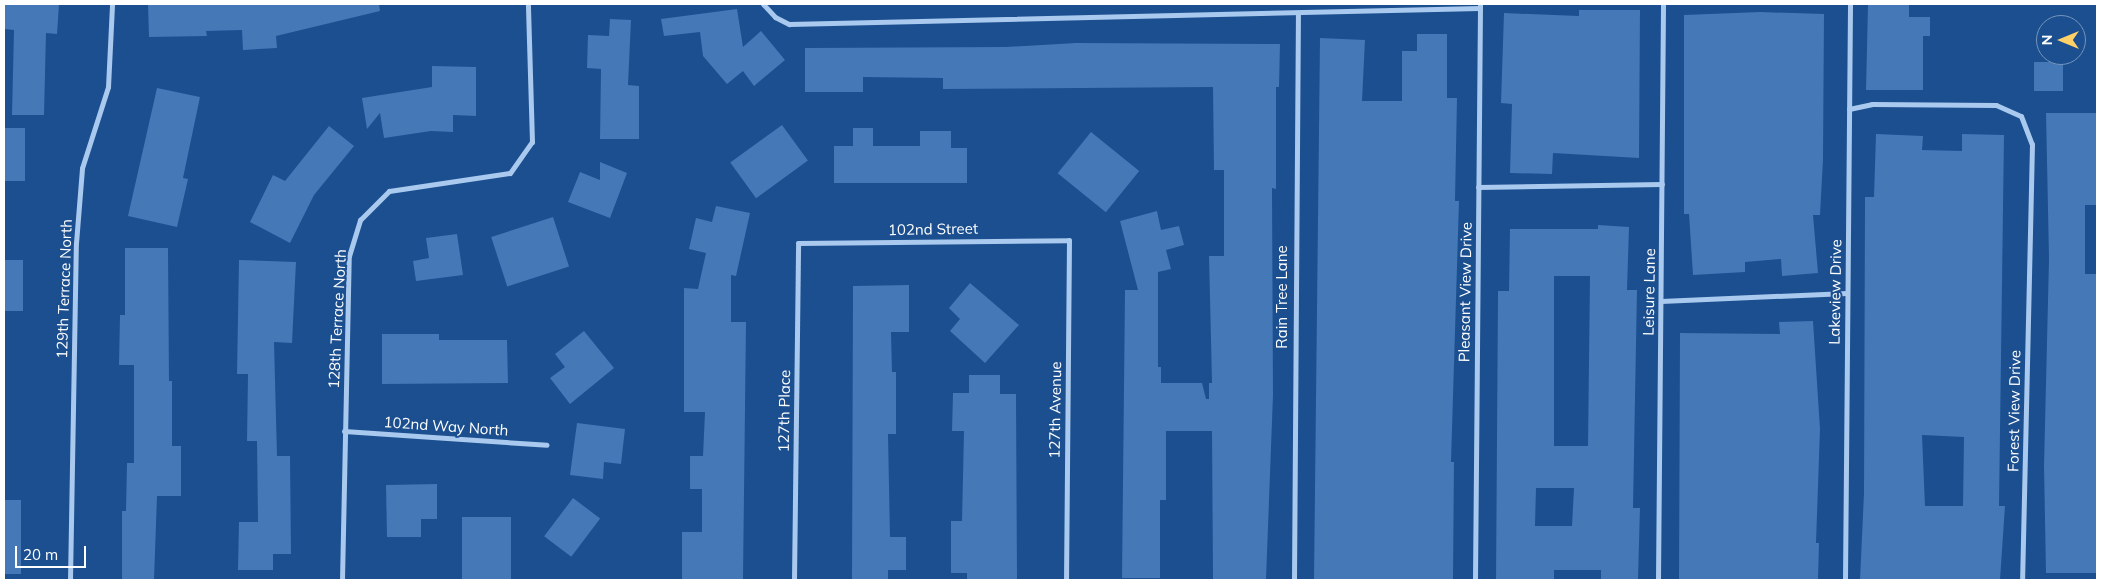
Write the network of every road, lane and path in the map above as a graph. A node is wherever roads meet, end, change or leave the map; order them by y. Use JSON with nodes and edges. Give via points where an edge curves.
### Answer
{"nodes":[{"id":1,"x":112,"y":4,"type":"edge"},
{"id":2,"x":528,"y":4,"type":"edge"},
{"id":3,"x":763,"y":4,"type":"edge"},
{"id":4,"x":1663,"y":4,"type":"edge"},
{"id":5,"x":1850,"y":4,"type":"edge"},
{"id":6,"x":1480,"y":6,"type":"edge"},
{"id":7,"x":1298,"y":14,"type":"junction"},
{"id":8,"x":1849,"y":110,"type":"junction"},
{"id":9,"x":1662,"y":184,"type":"junction"},
{"id":10,"x":1478,"y":188,"type":"junction"},
{"id":11,"x":1069,"y":240,"type":"joint"},
{"id":12,"x":798,"y":243,"type":"joint"},
{"id":13,"x":1847,"y":293,"type":"junction"},
{"id":14,"x":1661,"y":301,"type":"junction"},
{"id":15,"x":344,"y":431,"type":"junction"},
{"id":16,"x":547,"y":446,"type":"dead end"},
{"id":17,"x":70,"y":580,"type":"edge"},
{"id":18,"x":342,"y":580,"type":"edge"},
{"id":19,"x":794,"y":580,"type":"edge"},
{"id":20,"x":1066,"y":580,"type":"edge"},
{"id":21,"x":1294,"y":580,"type":"edge"},
{"id":22,"x":1475,"y":580,"type":"edge"},
{"id":23,"x":1658,"y":580,"type":"edge"},
{"id":24,"x":1845,"y":580,"type":"edge"},
{"id":25,"x":2022,"y":580,"type":"edge"}],
"edges":[{"from":1,"to":17,"type":"street","name":"129th Terrace North","via":[[108,87],[82,168],[76,243]]},
{"from":2,"to":15,"type":"street","name":"128th Terrace North","via":[[532,142],[510,173],[389,191],[360,220],[349,256]]},
{"from":3,"to":7,"type":"street","via":[[775,17],[789,24]]},
{"from":4,"to":9,"type":"street","name":"Leisure Lane"},
{"from":5,"to":8,"type":"street","name":"Lakeview Drive"},
{"from":6,"to":7,"type":"street"},
{"from":6,"to":10,"type":"street","name":"Pleasant View Drive"},
{"from":7,"to":21,"type":"street","name":"Rain Tree Lane"},
{"from":8,"to":13,"type":"street","name":"Lakeview Drive"},
{"from":8,"to":25,"type":"street","name":"Forest View Drive","via":[[1872,104],[1996,105],[2021,116],[2032,144]]},
{"from":9,"to":10,"type":"street"},
{"from":9,"to":14,"type":"street","name":"Leisure Lane"},
{"from":10,"to":22,"type":"street","name":"Pleasant View Drive"},
{"from":11,"to":12,"type":"street","name":"102nd Street"},
{"from":11,"to":20,"type":"street","name":"127th Avenue"},
{"from":12,"to":19,"type":"street","name":"127th Place"},
{"from":13,"to":14,"type":"street"},
{"from":13,"to":24,"type":"street","name":"Lakeview Drive"},
{"from":14,"to":23,"type":"street","name":"Leisure Lane"},
{"from":15,"to":16,"type":"street","name":"102nd Way North"},
{"from":15,"to":18,"type":"street","name":"128th Terrace North"}]}
